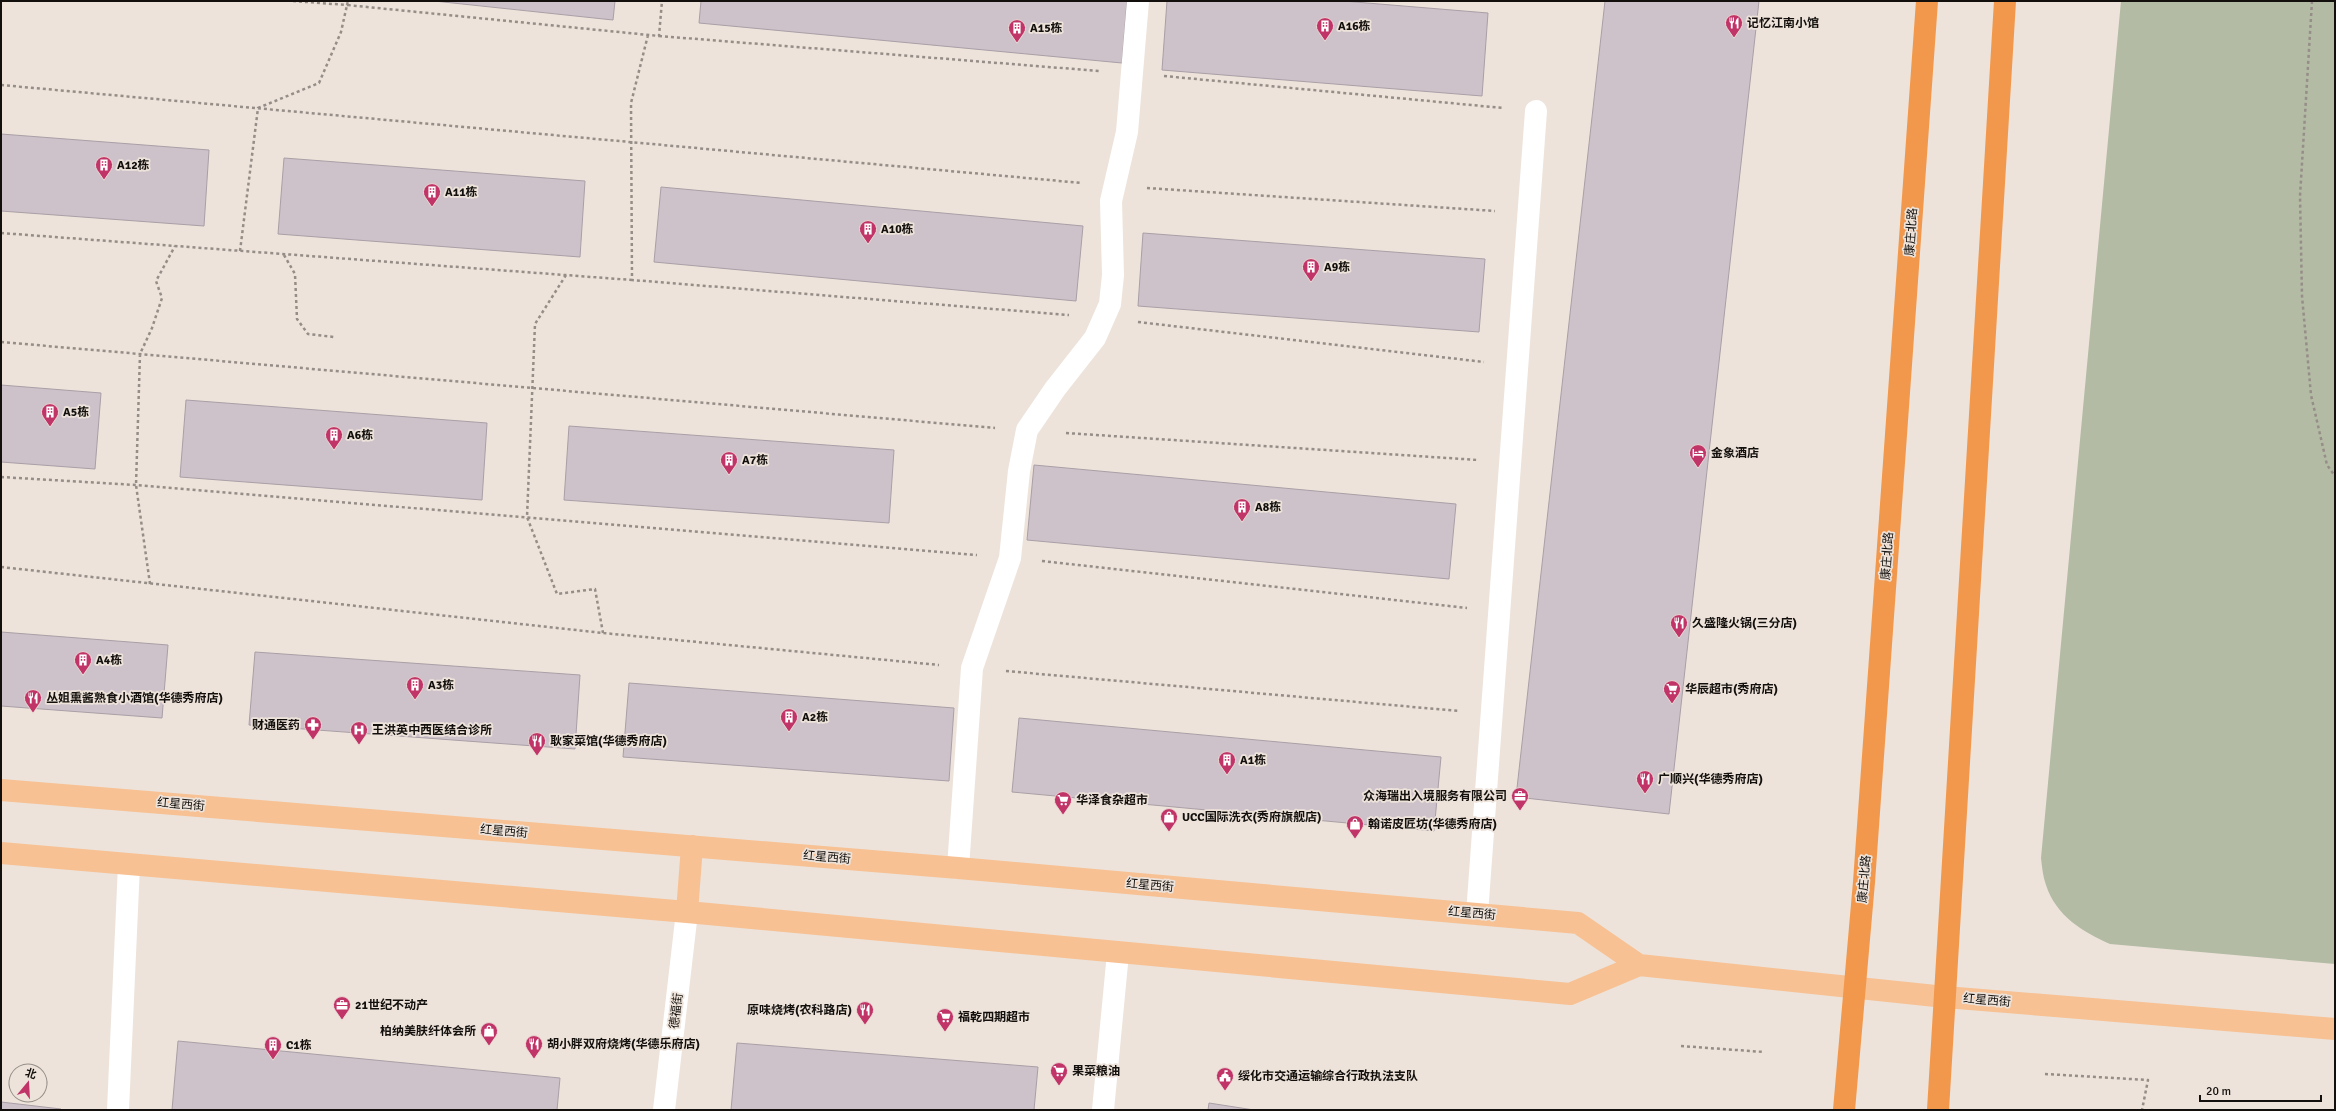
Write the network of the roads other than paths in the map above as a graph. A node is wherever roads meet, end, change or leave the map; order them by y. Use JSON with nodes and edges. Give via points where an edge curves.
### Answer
{"nodes":[{"id":1,"x":1138,"y":1,"type":"edge"},
{"id":2,"x":1927,"y":1,"type":"edge"},
{"id":3,"x":2005,"y":1,"type":"edge"},
{"id":4,"x":1536,"y":111,"type":"dead end"},
{"id":5,"x":1,"y":790,"type":"edge"},
{"id":6,"x":692,"y":846,"type":"junction"},
{"id":7,"x":1,"y":853,"type":"edge"},
{"id":8,"x":129,"y":865,"type":"junction"},
{"id":9,"x":958,"y":868,"type":"junction"},
{"id":10,"x":687,"y":912,"type":"junction"},
{"id":11,"x":1477,"y":914,"type":"junction"},
{"id":12,"x":1118,"y":953,"type":"junction"},
{"id":13,"x":1639,"y":965,"type":"junction"},
{"id":14,"x":1854,"y":988,"type":"junction"},
{"id":15,"x":1945,"y":997,"type":"junction"},
{"id":16,"x":2335,"y":1029,"type":"edge"},
{"id":17,"x":118,"y":1110,"type":"edge"},
{"id":18,"x":664,"y":1110,"type":"edge"},
{"id":19,"x":1103,"y":1110,"type":"edge"},
{"id":20,"x":1844,"y":1110,"type":"edge"},
{"id":21,"x":1938,"y":1110,"type":"edge"}],
"edges":[{"from":1,"to":9,"type":"street","via":[[1127,132],[1111,201],[1113,275],[1110,304],[1095,338],[1027,430],[1019,471],[1010,558],[972,668]]},
{"from":2,"to":14,"type":"highway","name":"康庄北路","via":[[1864,882]]},
{"from":3,"to":15,"type":"highway"},
{"from":4,"to":11,"type":"street"},
{"from":5,"to":6,"type":"main road","name":"红星西街"},
{"from":6,"to":9,"type":"main road","name":"红星西街"},
{"from":6,"to":10,"type":"main road"},
{"from":7,"to":8,"type":"main road","name":"红星西街"},
{"from":8,"to":10,"type":"main road","name":"红星西街"},
{"from":8,"to":17,"type":"street"},
{"from":9,"to":11,"type":"main road","name":"红星西街"},
{"from":10,"to":12,"type":"main road","name":"红星西街"},
{"from":10,"to":18,"type":"street","name":"德福街"},
{"from":11,"to":13,"type":"main road","name":"红星西街","via":[[1578,923]]},
{"from":12,"to":13,"type":"main road","name":"红星西街","via":[[1570,994]]},
{"from":12,"to":19,"type":"street"},
{"from":13,"to":14,"type":"main road","name":"红星西街"},
{"from":14,"to":15,"type":"main road","name":"红星西街"},
{"from":14,"to":20,"type":"highway","name":"康庄北路"},
{"from":15,"to":16,"type":"main road","name":"红星西街"},
{"from":15,"to":21,"type":"highway"}]}
